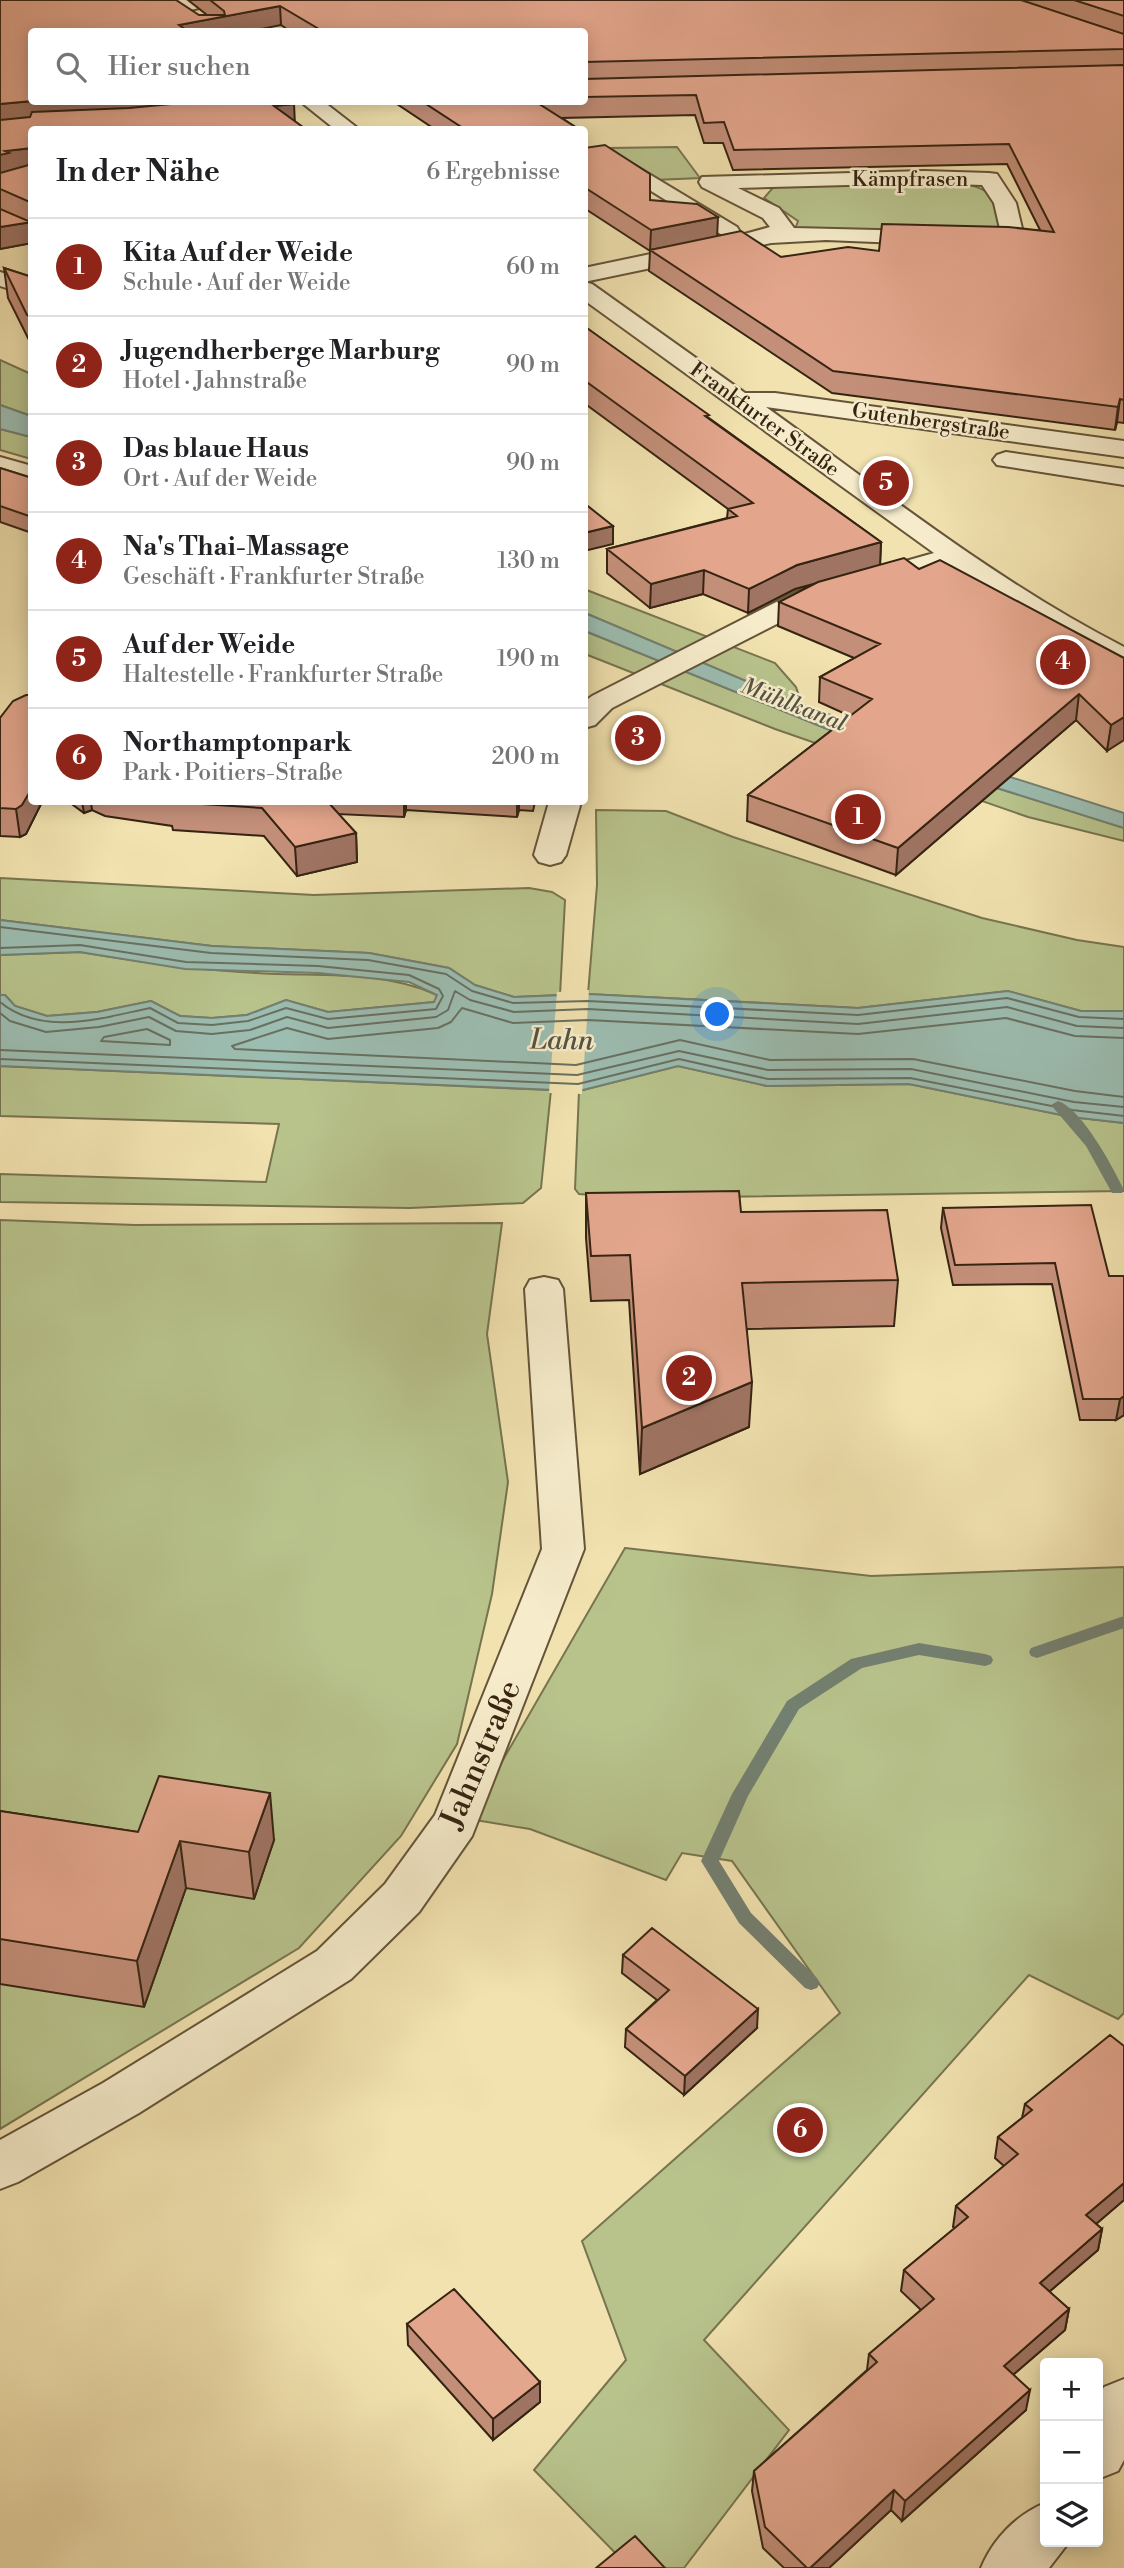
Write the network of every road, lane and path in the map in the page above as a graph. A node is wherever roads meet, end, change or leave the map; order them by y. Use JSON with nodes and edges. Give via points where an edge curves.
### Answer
{"nodes":[{"id":1,"x":206,"y":0,"type":"edge"},
{"id":2,"x":170,"y":3,"type":"edge"},
{"id":3,"x":197,"y":19,"type":"edge"},
{"id":4,"x":315,"y":105,"type":"edge"},
{"id":5,"x":344,"y":126,"type":"edge"},
{"id":6,"x":588,"y":160,"type":"edge"},
{"id":7,"x":771,"y":236,"type":"junction"},
{"id":8,"x":745,"y":243,"type":"junction"},
{"id":9,"x":588,"y":274,"type":"edge"},
{"id":10,"x":588,"y":292,"type":"edge"},
{"id":11,"x":631,"y":323,"type":"junction"},
{"id":12,"x":596,"y":331,"type":"edge"},
{"id":13,"x":738,"y":400,"type":"junction"},
{"id":14,"x":1124,"y":449,"type":"edge"},
{"id":15,"x":1006,"y":460,"type":"dead end"},
{"id":16,"x":0,"y":465,"type":"edge"},
{"id":17,"x":28,"y":473,"type":"edge"},
{"id":18,"x":1124,"y":477,"type":"edge"},
{"id":19,"x":955,"y":555,"type":"junction"},
{"id":20,"x":1124,"y":658,"type":"edge"},
{"id":21,"x":591,"y":706,"type":"edge"},
{"id":22,"x":564,"y":805,"type":"edge"},
{"id":23,"x":550,"y":855,"type":"dead end"},
{"id":24,"x":544,"y":1289,"type":"dead end"},
{"id":25,"x":0,"y":2166,"type":"edge"},
{"id":26,"x":1124,"y":2405,"type":"edge"},
{"id":27,"x":1103,"y":2443,"type":"edge"},
{"id":28,"x":1040,"y":2536,"type":"edge"},
{"id":29,"x":1010,"y":2568,"type":"edge"}],
"edges":[{"from":1,"to":2,"type":"street"},
{"from":2,"to":3,"type":"street"},
{"from":4,"to":5,"type":"street"},
{"from":6,"to":8,"type":"street","via":[[610,156]]},
{"from":7,"to":7,"type":"street","name":"Kämpfrasen","via":[[826,233],[1013,237],[1005,203],[989,179],[710,182],[771,213],[783,228]]},
{"from":7,"to":8,"type":"street","name":"Kämpfrasen"},
{"from":8,"to":9,"type":"street","name":"Kämpfrasen"},
{"from":10,"to":11,"type":"street","name":"Frankfurter Straße"},
{"from":11,"to":12,"type":"street"},
{"from":11,"to":13,"type":"street","name":"Frankfurter Straße"},
{"from":13,"to":14,"type":"street","name":"Gutenbergstraße","via":[[775,400]]},
{"from":13,"to":19,"type":"street","name":"Frankfurter Straße"},
{"from":15,"to":18,"type":"street"},
{"from":16,"to":17,"type":"street"},
{"from":19,"to":20,"type":"street","name":"Frankfurter Straße","via":[[1079,635]]},
{"from":19,"to":21,"type":"street","via":[[806,598]]},
{"from":22,"to":23,"type":"street"},
{"from":24,"to":25,"type":"street","name":"Jahnstraße","via":[[563,1549],[455,1823],[402,1898],[334,1965],[121,2098]]},
{"from":26,"to":27,"type":"street"},
{"from":28,"to":29,"type":"street"}]}
